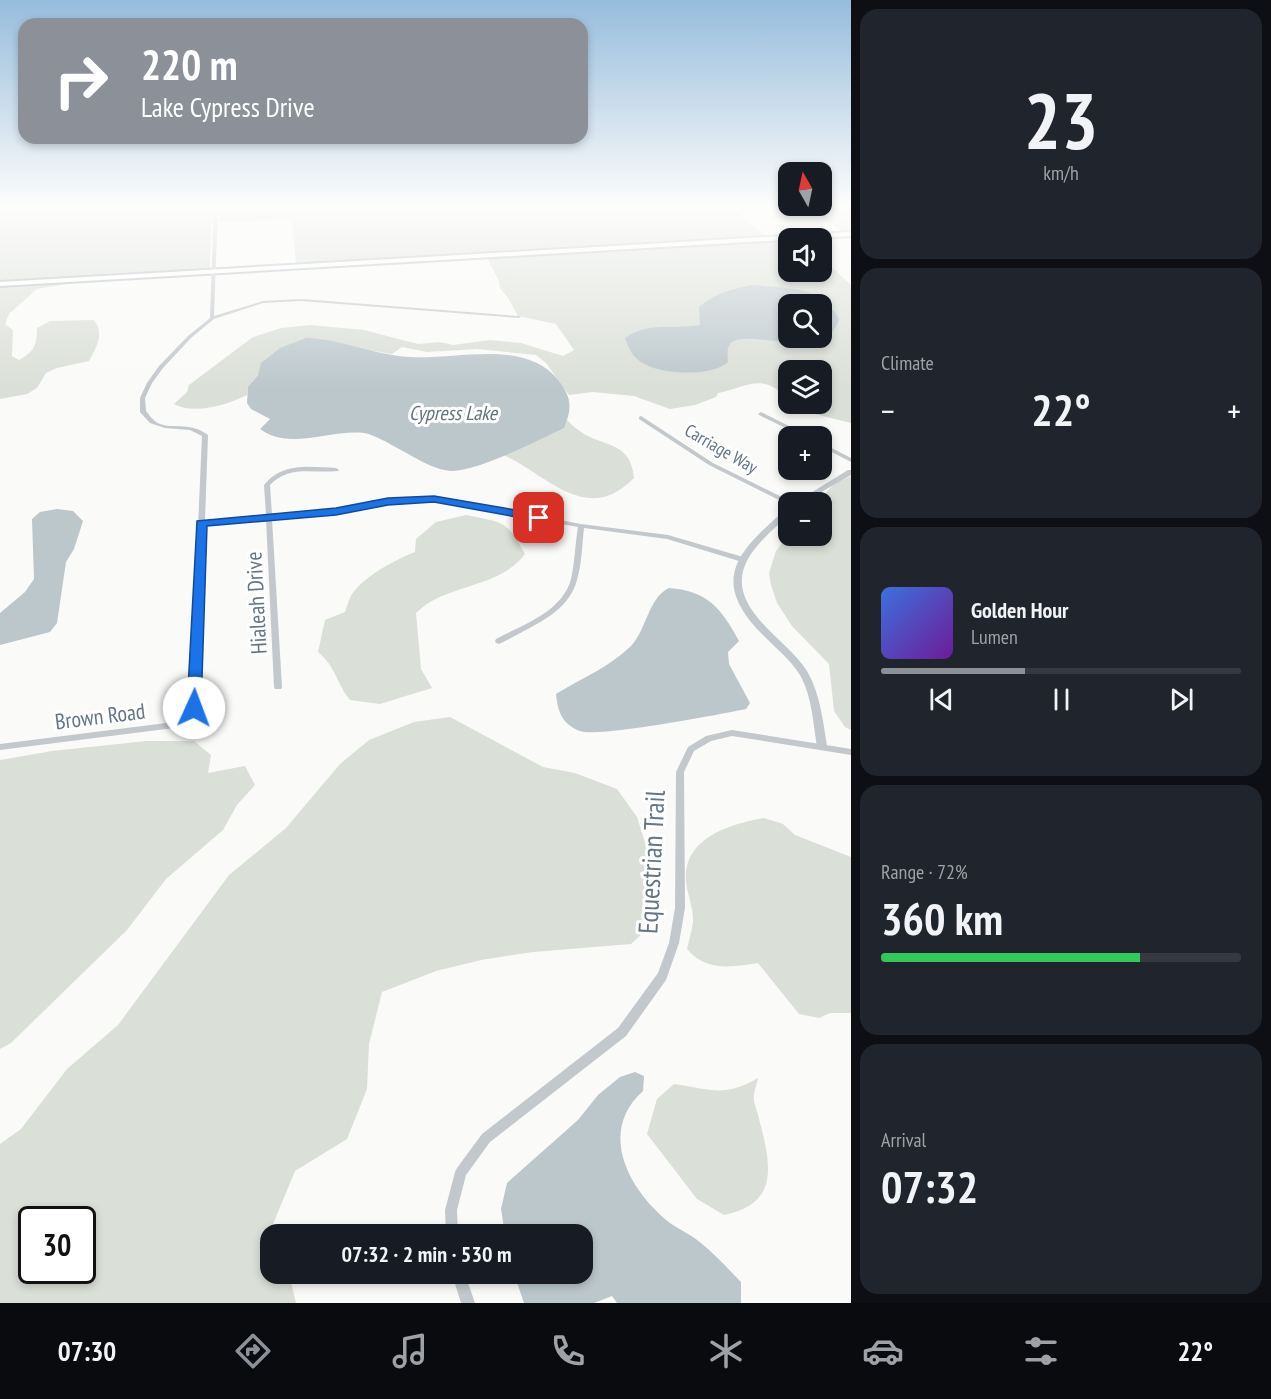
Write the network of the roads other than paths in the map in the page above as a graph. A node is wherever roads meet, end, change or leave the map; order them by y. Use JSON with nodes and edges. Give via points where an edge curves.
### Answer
{"nodes":[{"id":1,"x":215,"y":267,"type":"edge"},
{"id":2,"x":287,"y":267,"type":"edge"},
{"id":3,"x":215,"y":271,"type":"junction"},
{"id":4,"x":0,"y":284,"type":"edge"},
{"id":5,"x":519,"y":317,"type":"dead end"},
{"id":6,"x":213,"y":318,"type":"junction"},
{"id":7,"x":760,"y":414,"type":"dead end"},
{"id":8,"x":641,"y":418,"type":"dead end"},
{"id":9,"x":785,"y":426,"type":"edge"},
{"id":10,"x":832,"y":450,"type":"edge"},
{"id":11,"x":851,"y":460,"type":"edge"},
{"id":12,"x":336,"y":470,"type":"dead end"},
{"id":13,"x":851,"y":472,"type":"edge"},
{"id":14,"x":817,"y":492,"type":"edge"},
{"id":15,"x":778,"y":498,"type":"edge"},
{"id":16,"x":269,"y":517,"type":"junction"},
{"id":17,"x":778,"y":520,"type":"edge"},
{"id":18,"x":201,"y":523,"type":"junction"},
{"id":19,"x":580,"y":526,"type":"junction"},
{"id":20,"x":741,"y":559,"type":"junction"},
{"id":21,"x":499,"y":641,"type":"dead end"},
{"id":22,"x":278,"y":687,"type":"dead end"},
{"id":23,"x":822,"y":746,"type":"junction"},
{"id":24,"x":0,"y":747,"type":"edge"},
{"id":25,"x":851,"y":752,"type":"edge"},
{"id":26,"x":452,"y":1224,"type":"edge"},
{"id":27,"x":462,"y":1284,"type":"edge"},
{"id":28,"x":468,"y":1303,"type":"edge"}],
"edges":[{"from":1,"to":3,"type":"street"},
{"from":2,"to":3,"type":"main road"},
{"from":3,"to":4,"type":"main road"},
{"from":3,"to":6,"type":"street"},
{"from":5,"to":6,"type":"street","via":[[301,300],[263,302]]},
{"from":6,"to":18,"type":"street","name":"Brown Road","via":[[156,372],[143,398],[143,411],[152,422],[194,427],[205,435]]},
{"from":7,"to":9,"type":"street"},
{"from":8,"to":15,"type":"street","name":"Carriage Way","via":[[711,464]]},
{"from":10,"to":11,"type":"street"},
{"from":12,"to":16,"type":"street","name":"Hialeah Drive","via":[[289,470],[274,476],[267,485]]},
{"from":13,"to":14,"type":"street"},
{"from":16,"to":18,"type":"street"},
{"from":16,"to":19,"type":"street","via":[[434,499]]},
{"from":16,"to":22,"type":"street","name":"Hialeah Drive"},
{"from":17,"to":20,"type":"street"},
{"from":18,"to":24,"type":"street","name":"Brown Road","via":[[191,720]]},
{"from":19,"to":20,"type":"street","via":[[668,537]]},
{"from":19,"to":21,"type":"street","via":[[573,584],[568,595],[554,609]]},
{"from":20,"to":23,"type":"street","via":[[735,577],[740,600],[754,622],[788,654],[806,678]]},
{"from":23,"to":25,"type":"street","name":"Equestrian Trail"},
{"from":23,"to":26,"type":"street","name":"Equestrian Trail","via":[[732,734],[709,738],[691,748],[680,772],[680,908],[674,943],[662,976],[622,1032],[486,1138],[461,1172],[451,1210]]},
{"from":27,"to":28,"type":"street"}]}
